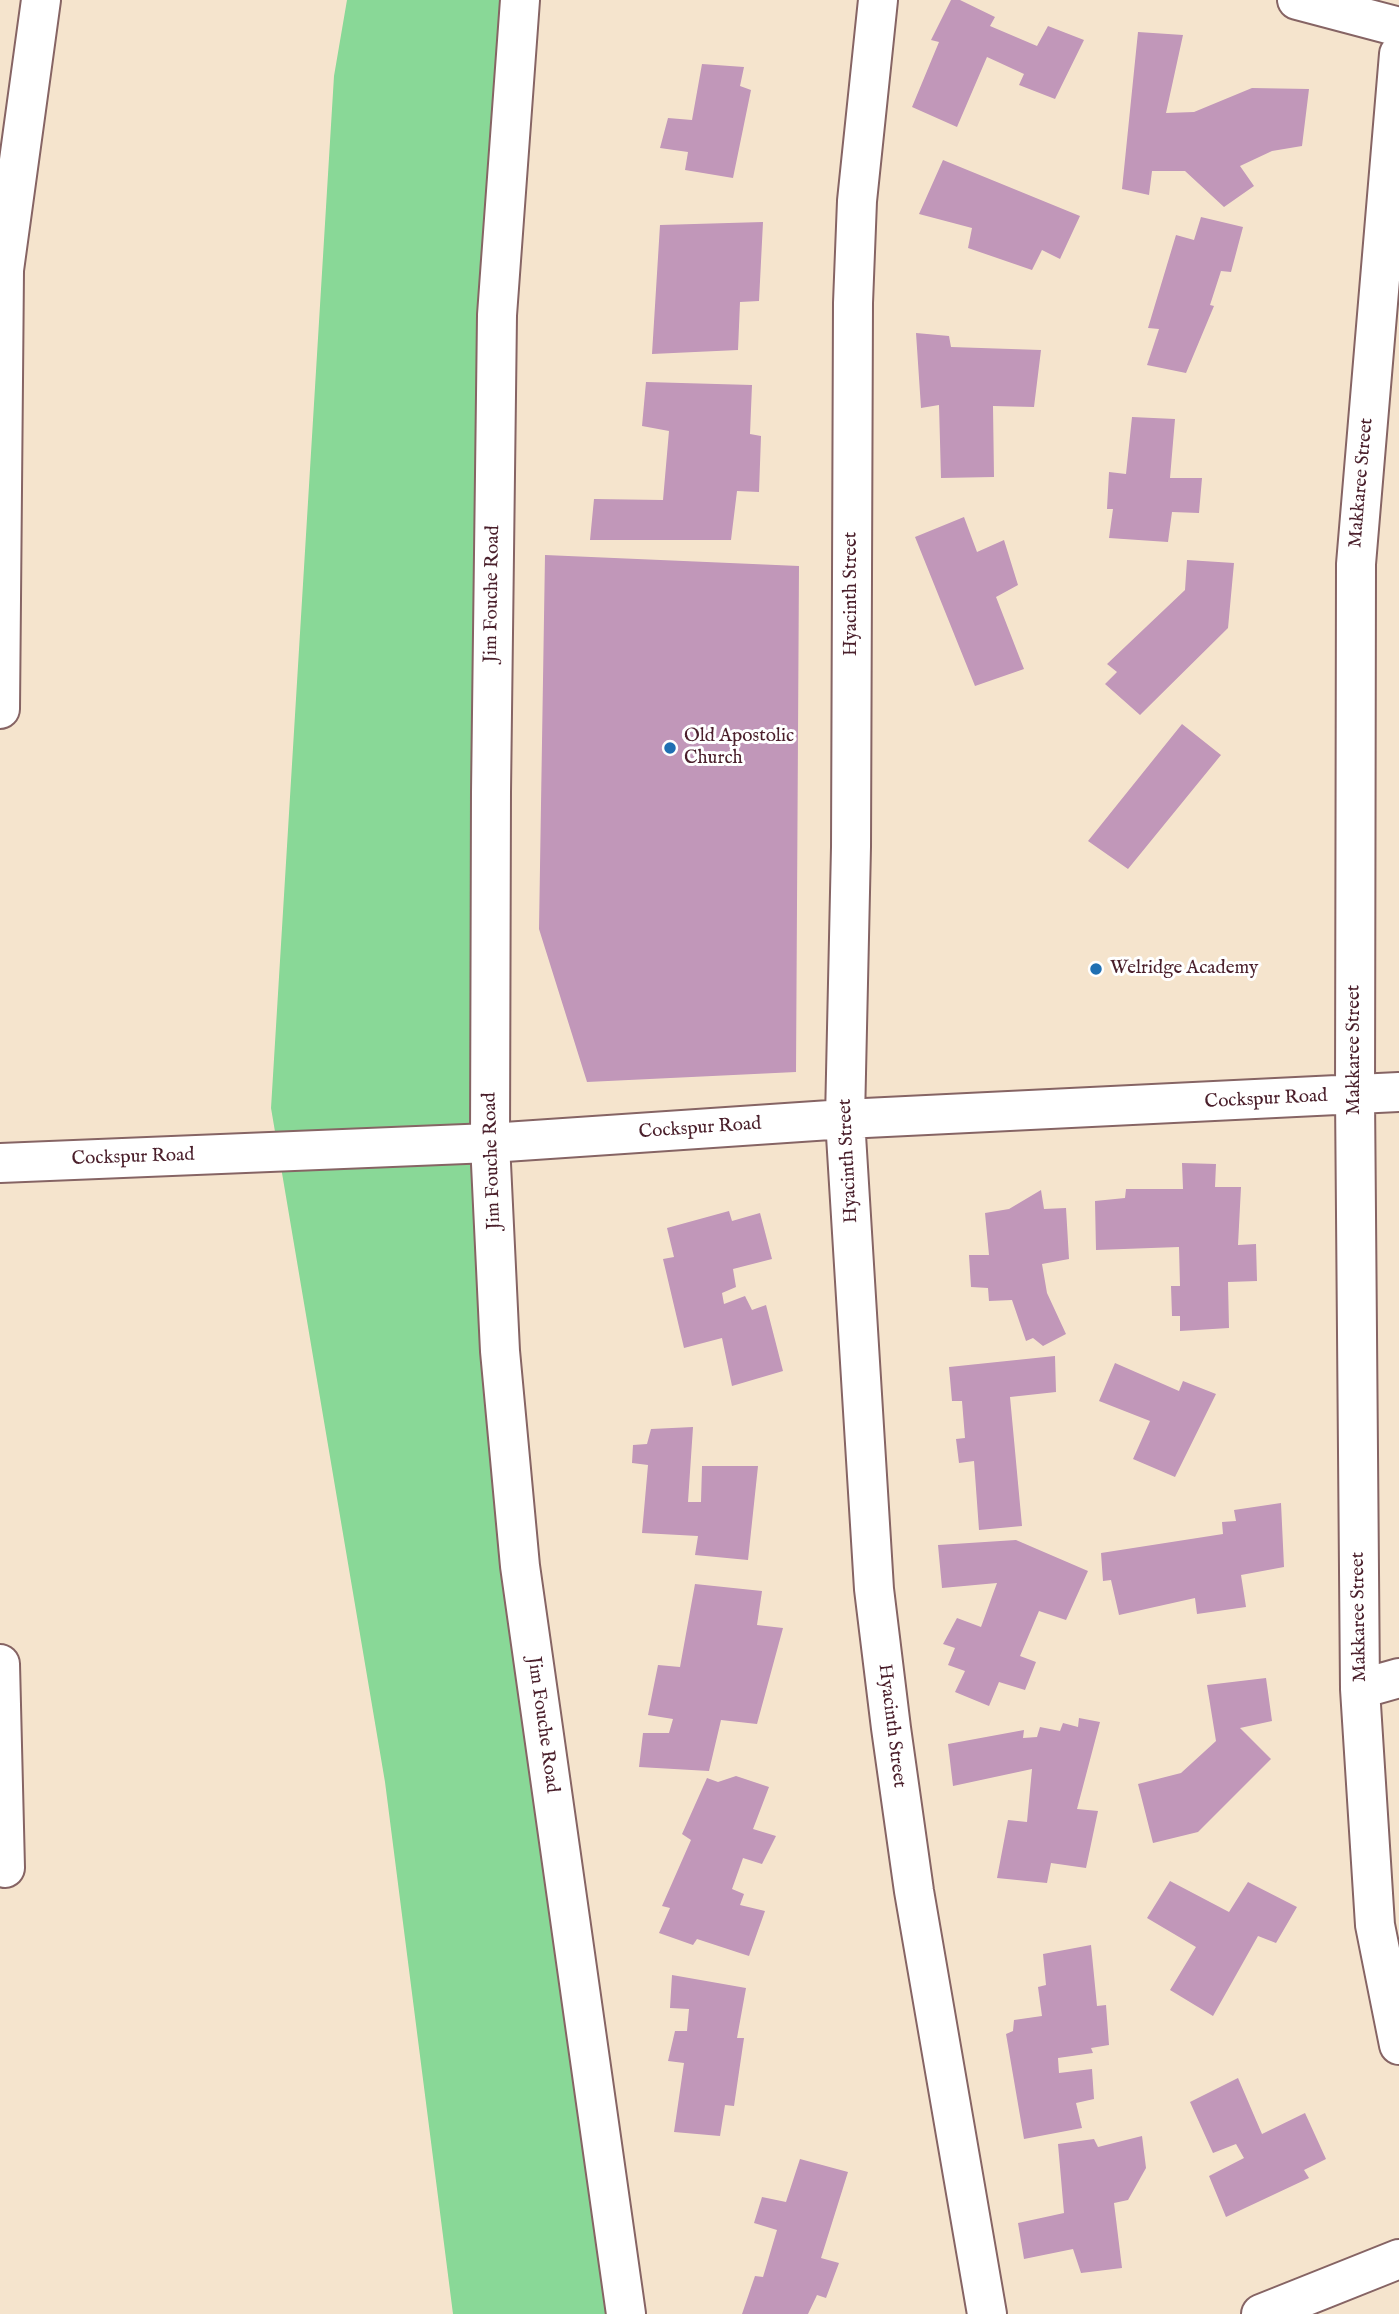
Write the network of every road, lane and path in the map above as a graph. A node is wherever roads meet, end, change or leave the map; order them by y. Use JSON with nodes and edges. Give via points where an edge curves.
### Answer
{"nodes":[{"id":1,"x":41,"y":0,"type":"edge"},
{"id":2,"x":520,"y":0,"type":"edge"},
{"id":3,"x":878,"y":0,"type":"edge"},
{"id":4,"x":1297,"y":0,"type":"edge"},
{"id":5,"x":1399,"y":27,"type":"edge"},
{"id":6,"x":1399,"y":54,"type":"edge"},
{"id":7,"x":0,"y":709,"type":"edge"},
{"id":8,"x":1399,"y":1092,"type":"edge"},
{"id":9,"x":1355,"y":1096,"type":"junction"},
{"id":10,"x":845,"y":1118,"type":"junction"},
{"id":11,"x":491,"y":1143,"type":"junction"},
{"id":12,"x":0,"y":1163,"type":"edge"},
{"id":13,"x":0,"y":1664,"type":"edge"},
{"id":14,"x":1399,"y":1678,"type":"edge"},
{"id":15,"x":1360,"y":1689,"type":"junction"},
{"id":16,"x":5,"y":1868,"type":"dead end"},
{"id":17,"x":1399,"y":2045,"type":"edge"},
{"id":18,"x":1399,"y":2259,"type":"edge"},
{"id":19,"x":626,"y":2314,"type":"edge"},
{"id":20,"x":987,"y":2314,"type":"edge"},
{"id":21,"x":1261,"y":2314,"type":"edge"}],
"edges":[{"from":1,"to":7,"type":"street","via":[[4,270]]},
{"from":2,"to":11,"type":"street","name":"Jim Fouche Road","via":[[497,315]]},
{"from":3,"to":10,"type":"street","name":"Hyacinth Street","via":[[857,201],[853,303]]},
{"from":4,"to":5,"type":"street"},
{"from":6,"to":9,"type":"street","name":"Makkaree Street","via":[[1356,564]]},
{"from":8,"to":9,"type":"street","name":"Cockspur Road"},
{"from":9,"to":10,"type":"street","name":"Cockspur Road"},
{"from":9,"to":15,"type":"street","name":"Makkaree Street"},
{"from":10,"to":11,"type":"street","name":"Cockspur Road"},
{"from":10,"to":20,"type":"street","name":"Hyacinth Street","via":[[874,1589],[914,1891]]},
{"from":11,"to":12,"type":"street","name":"Cockspur Road"},
{"from":11,"to":19,"type":"street","name":"Jim Fouche Road","via":[[500,1352],[520,1566]]},
{"from":13,"to":16,"type":"street"},
{"from":14,"to":15,"type":"street"},
{"from":15,"to":17,"type":"street","name":"Makkaree Street","via":[[1376,1925]]},
{"from":18,"to":21,"type":"street"}]}
